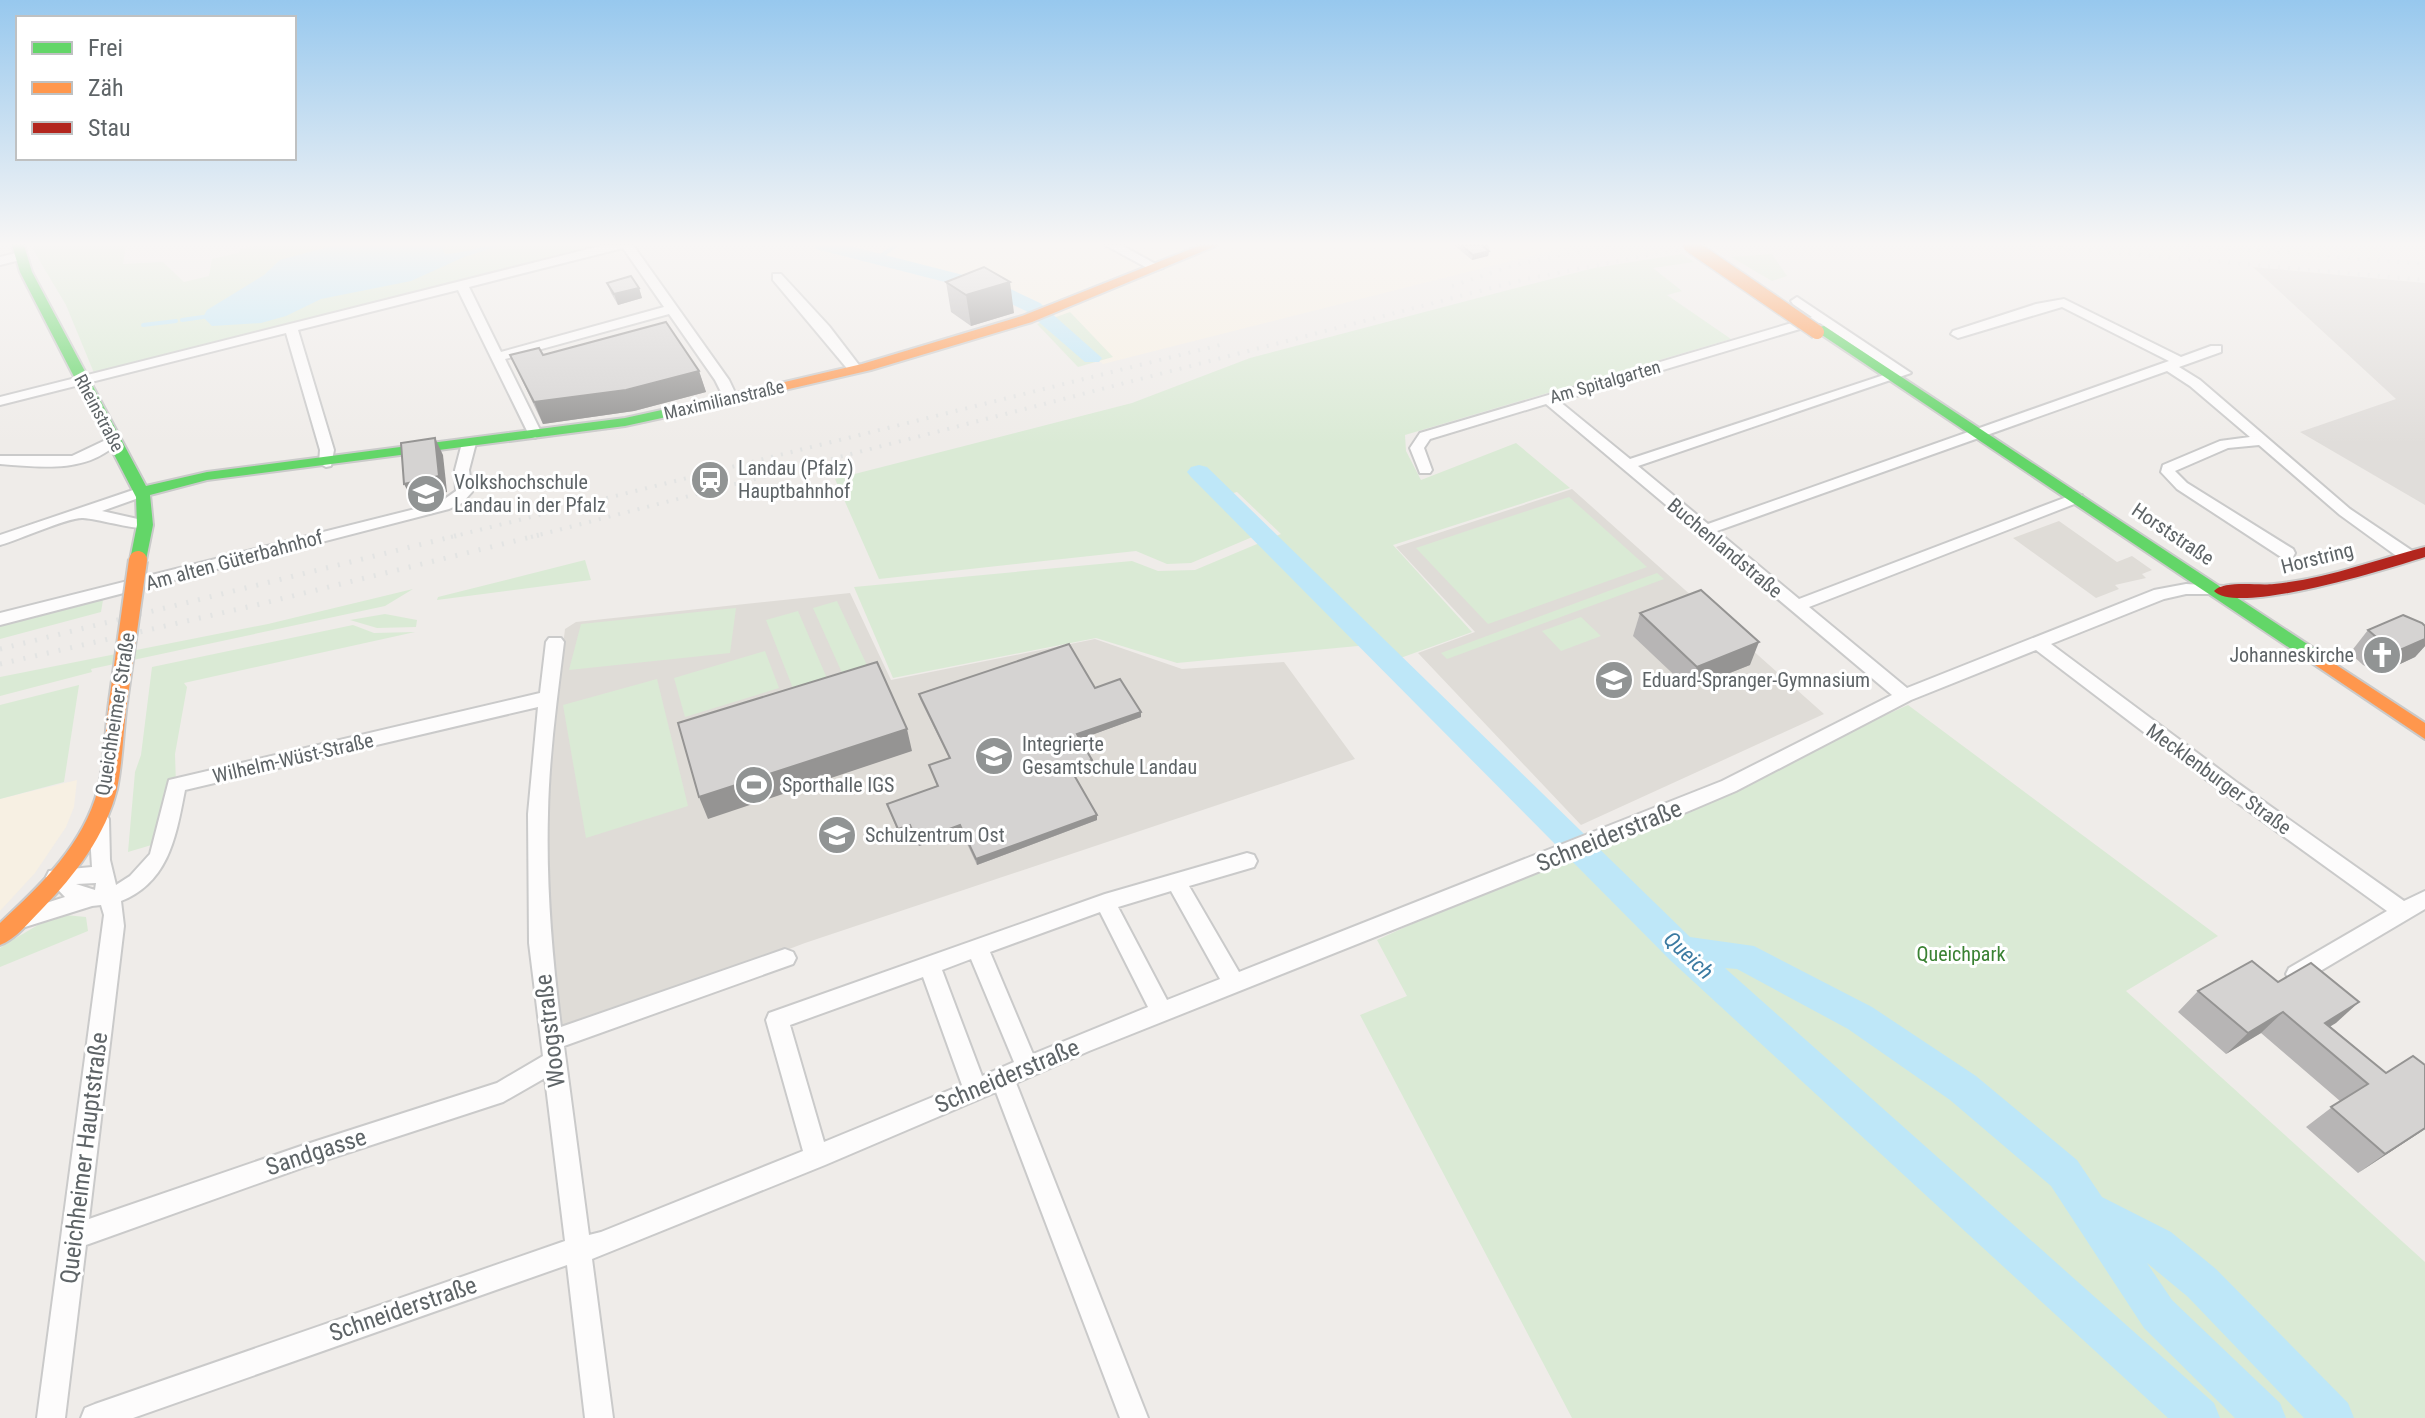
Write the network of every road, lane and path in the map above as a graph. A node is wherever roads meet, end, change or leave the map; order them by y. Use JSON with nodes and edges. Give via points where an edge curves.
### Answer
{"nodes":[{"id":1,"x":48,"y":311,"type":"edge"},
{"id":2,"x":356,"y":311,"type":"edge"},
{"id":3,"x":475,"y":311,"type":"edge"},
{"id":4,"x":663,"y":311,"type":"edge"},
{"id":5,"x":673,"y":311,"type":"edge"},
{"id":6,"x":807,"y":311,"type":"edge"},
{"id":7,"x":1048,"y":311,"type":"edge"},
{"id":8,"x":1796,"y":311,"type":"edge"},
{"id":9,"x":1797,"y":311,"type":"edge"},
{"id":10,"x":1806,"y":311,"type":"edge"},
{"id":11,"x":2028,"y":311,"type":"edge"},
{"id":12,"x":2079,"y":311,"type":"edge"},
{"id":13,"x":1821,"y":327,"type":"junction"},
{"id":14,"x":291,"y":328,"type":"junction"},
{"id":15,"x":1958,"y":334,"type":"dead end"},
{"id":16,"x":2216,"y":349,"type":"dead end"},
{"id":17,"x":498,"y":357,"type":"junction"},
{"id":18,"x":2175,"y":364,"type":"junction"},
{"id":19,"x":855,"y":369,"type":"junction"},
{"id":20,"x":1894,"y":377,"type":"junction"},
{"id":21,"x":81,"y":381,"type":"junction"},
{"id":22,"x":1547,"y":398,"type":"junction"},
{"id":23,"x":731,"y":399,"type":"junction"},
{"id":24,"x":0,"y":401,"type":"edge"},
{"id":25,"x":1979,"y":432,"type":"junction"},
{"id":26,"x":535,"y":434,"type":"junction"},
{"id":27,"x":112,"y":441,"type":"junction"},
{"id":28,"x":2259,"y":441,"type":"junction"},
{"id":29,"x":469,"y":443,"type":"junction"},
{"id":30,"x":0,"y":460,"type":"edge"},
{"id":31,"x":326,"y":463,"type":"junction"},
{"id":32,"x":1627,"y":465,"type":"junction"},
{"id":33,"x":144,"y":470,"type":"junction"},
{"id":34,"x":1425,"y":470,"type":"dead end"},
{"id":35,"x":217,"y":475,"type":"junction"},
{"id":36,"x":142,"y":492,"type":"junction"},
{"id":37,"x":2077,"y":498,"type":"junction"},
{"id":38,"x":78,"y":514,"type":"junction"},
{"id":39,"x":145,"y":525,"type":"junction"},
{"id":40,"x":1705,"y":530,"type":"junction"},
{"id":41,"x":0,"y":540,"type":"edge"},
{"id":42,"x":2287,"y":553,"type":"dead end"},
{"id":43,"x":2416,"y":554,"type":"edge"},
{"id":44,"x":2218,"y":590,"type":"junction"},
{"id":45,"x":2277,"y":590,"type":"junction"},
{"id":46,"x":1796,"y":606,"type":"junction"},
{"id":47,"x":0,"y":619,"type":"edge"},
{"id":48,"x":2281,"y":633,"type":"junction"},
{"id":49,"x":555,"y":642,"type":"dead end"},
{"id":50,"x":2038,"y":643,"type":"junction"},
{"id":51,"x":1905,"y":696,"type":"junction"},
{"id":52,"x":547,"y":698,"type":"junction"},
{"id":53,"x":2425,"y":732,"type":"edge"},
{"id":54,"x":99,"y":814,"type":"junction"},
{"id":55,"x":1247,"y":861,"type":"dead end"},
{"id":56,"x":103,"y":874,"type":"junction"},
{"id":57,"x":56,"y":877,"type":"junction"},
{"id":58,"x":1176,"y":882,"type":"junction"},
{"id":59,"x":98,"y":899,"type":"junction"},
{"id":60,"x":2425,"y":899,"type":"edge"},
{"id":61,"x":1105,"y":902,"type":"junction"},
{"id":62,"x":2403,"y":911,"type":"junction"},
{"id":63,"x":7,"y":929,"type":"edge"},
{"id":64,"x":977,"y":947,"type":"junction"},
{"id":65,"x":785,"y":958,"type":"dead end"},
{"id":66,"x":929,"y":965,"type":"junction"},
{"id":67,"x":2297,"y":974,"type":"edge"},
{"id":68,"x":1234,"y":984,"type":"junction"},
{"id":69,"x":1162,"y":1012,"type":"junction"},
{"id":70,"x":551,"y":1052,"type":"junction"},
{"id":71,"x":1027,"y":1066,"type":"junction"},
{"id":72,"x":1002,"y":1077,"type":"junction"},
{"id":73,"x":975,"y":1089,"type":"junction"},
{"id":74,"x":817,"y":1157,"type":"junction"},
{"id":75,"x":76,"y":1236,"type":"junction"},
{"id":76,"x":579,"y":1249,"type":"junction"},
{"id":77,"x":51,"y":1418,"type":"edge"},
{"id":78,"x":95,"y":1418,"type":"edge"},
{"id":79,"x":599,"y":1418,"type":"edge"},
{"id":80,"x":1134,"y":1418,"type":"edge"}],
"edges":[{"from":1,"to":21,"type":"street","name":"Rheinstraße"},
{"from":2,"to":14,"type":"street"},
{"from":3,"to":17,"type":"street"},
{"from":4,"to":17,"type":"street"},
{"from":5,"to":23,"type":"street"},
{"from":6,"to":19,"type":"street"},
{"from":7,"to":19,"type":"street","name":"Maximilianstraße"},
{"from":8,"to":13,"type":"street","name":"Horststraße","bridge":true},
{"from":9,"to":13,"type":"street","name":"Horststraße","bridge":true},
{"from":10,"to":13,"type":"street","name":"Horststraße"},
{"from":11,"to":15,"type":"street"},
{"from":12,"to":18,"type":"street"},
{"from":13,"to":20,"type":"street","name":"Horststraße","via":[[1861,361]]},
{"from":13,"to":22,"type":"street","name":"Am Spitalgarten"},
{"from":14,"to":21,"type":"street"},
{"from":14,"to":31,"type":"street","via":[[327,450]]},
{"from":16,"to":18,"type":"street"},
{"from":17,"to":26,"type":"street"},
{"from":18,"to":25,"type":"street"},
{"from":18,"to":28,"type":"street"},
{"from":19,"to":23,"type":"street","name":"Maximilianstraße"},
{"from":20,"to":25,"type":"street","name":"Horststraße"},
{"from":20,"to":32,"type":"street"},
{"from":21,"to":24,"type":"street"},
{"from":21,"to":27,"type":"street","name":"Rheinstraße"},
{"from":22,"to":32,"type":"street","name":"Buchenlandstraße"},
{"from":22,"to":34,"type":"street","name":"Am Spitalgarten","via":[[1425,436],[1417,448]]},
{"from":23,"to":26,"type":"street","name":"Maximilianstraße","via":[[625,422]]},
{"from":25,"to":37,"type":"street","name":"Horststraße"},
{"from":25,"to":40,"type":"street"},
{"from":26,"to":29,"type":"street","name":"Maximilianstraße"},
{"from":27,"to":30,"type":"street","via":[[73,462]]},
{"from":27,"to":33,"type":"street","name":"Rheinstraße"},
{"from":28,"to":42,"type":"street","via":[[2225,444],[2168,472]]},
{"from":28,"to":43,"type":"street","via":[[2345,512]]},
{"from":29,"to":31,"type":"street","name":"Maximilianstraße"},
{"from":29,"to":47,"type":"street","name":"Am alten Güterbahnhof","via":[[462,470],[464,492],[451,504]]},
{"from":31,"to":35,"type":"street","name":"Maximilianstraße"},
{"from":32,"to":40,"type":"street","name":"Buchenlandstraße"},
{"from":33,"to":35,"type":"street","name":"Maximilianstraße"},
{"from":33,"to":36,"type":"street","name":"Rheinstraße"},
{"from":35,"to":36,"type":"street","name":"Maximilianstraße"},
{"from":35,"to":39,"type":"street","via":[[176,495]]},
{"from":36,"to":38,"type":"street"},
{"from":36,"to":39,"type":"street","name":"Queichheimer Straße"},
{"from":37,"to":44,"type":"street","name":"Horststraße"},
{"from":37,"to":46,"type":"street"},
{"from":38,"to":39,"type":"street"},
{"from":38,"to":41,"type":"street"},
{"from":39,"to":54,"type":"street","name":"Queichheimer Straße","bridge":true},
{"from":40,"to":46,"type":"street","name":"Buchenlandstraße"},
{"from":43,"to":45,"type":"street","name":"Horstring"},
{"from":44,"to":45,"type":"street","name":"Horstring"},
{"from":44,"to":48,"type":"street","name":"Horststraße"},
{"from":44,"to":50,"type":"street","name":"Schneiderstraße","via":[[2168,592]]},
{"from":45,"to":48,"type":"street","via":[[2268,613]]},
{"from":46,"to":51,"type":"street","name":"Buchenlandstraße"},
{"from":48,"to":53,"type":"street","name":"Horststraße"},
{"from":49,"to":52,"type":"street","name":"Woogstraße"},
{"from":50,"to":51,"type":"street","name":"Schneiderstraße"},
{"from":50,"to":62,"type":"street","name":"Mecklenburger Straße"},
{"from":51,"to":68,"type":"street","name":"Schneiderstraße","via":[[1729,786]]},
{"from":52,"to":59,"type":"street","name":"Wilhelm-Wüst-Straße","via":[[176,785],[156,862],[144,876]]},
{"from":52,"to":70,"type":"street","name":"Woogstraße","via":[[538,856],[541,963]]},
{"from":54,"to":56,"type":"street","name":"Queichheimer Hauptstraße"},
{"from":54,"to":57,"type":"street","name":"Queichheimer Straße"},
{"from":55,"to":58,"type":"street"},
{"from":56,"to":57,"type":"street"},
{"from":56,"to":59,"type":"street","name":"Queichheimer Hauptstraße"},
{"from":57,"to":59,"type":"street","via":[[65,888]]},
{"from":57,"to":63,"type":"street","name":"Queichheimer Straße"},
{"from":58,"to":61,"type":"street"},
{"from":58,"to":68,"type":"street"},
{"from":59,"to":63,"type":"street"},
{"from":59,"to":75,"type":"street","name":"Queichheimer Hauptstraße","via":[[114,915],[113,935]]},
{"from":60,"to":62,"type":"street"},
{"from":61,"to":64,"type":"street"},
{"from":61,"to":69,"type":"street"},
{"from":62,"to":67,"type":"street"},
{"from":64,"to":66,"type":"street"},
{"from":64,"to":71,"type":"street"},
{"from":65,"to":70,"type":"street","name":"Sandgasse"},
{"from":66,"to":73,"type":"street"},
{"from":66,"to":74,"type":"street","via":[[777,1020]]},
{"from":68,"to":69,"type":"street","name":"Schneiderstraße"},
{"from":69,"to":71,"type":"street","name":"Schneiderstraße"},
{"from":70,"to":75,"type":"street","name":"Sandgasse","via":[[503,1091]]},
{"from":70,"to":76,"type":"street","name":"Woogstraße"},
{"from":71,"to":72,"type":"street","name":"Schneiderstraße"},
{"from":72,"to":73,"type":"street","name":"Schneiderstraße"},
{"from":72,"to":80,"type":"street"},
{"from":73,"to":74,"type":"street","name":"Schneiderstraße"},
{"from":74,"to":76,"type":"street","name":"Schneiderstraße"},
{"from":75,"to":77,"type":"street","name":"Queichheimer Hauptstraße"},
{"from":76,"to":78,"type":"street","name":"Schneiderstraße"},
{"from":76,"to":79,"type":"street","name":"Woogstraße"}]}
